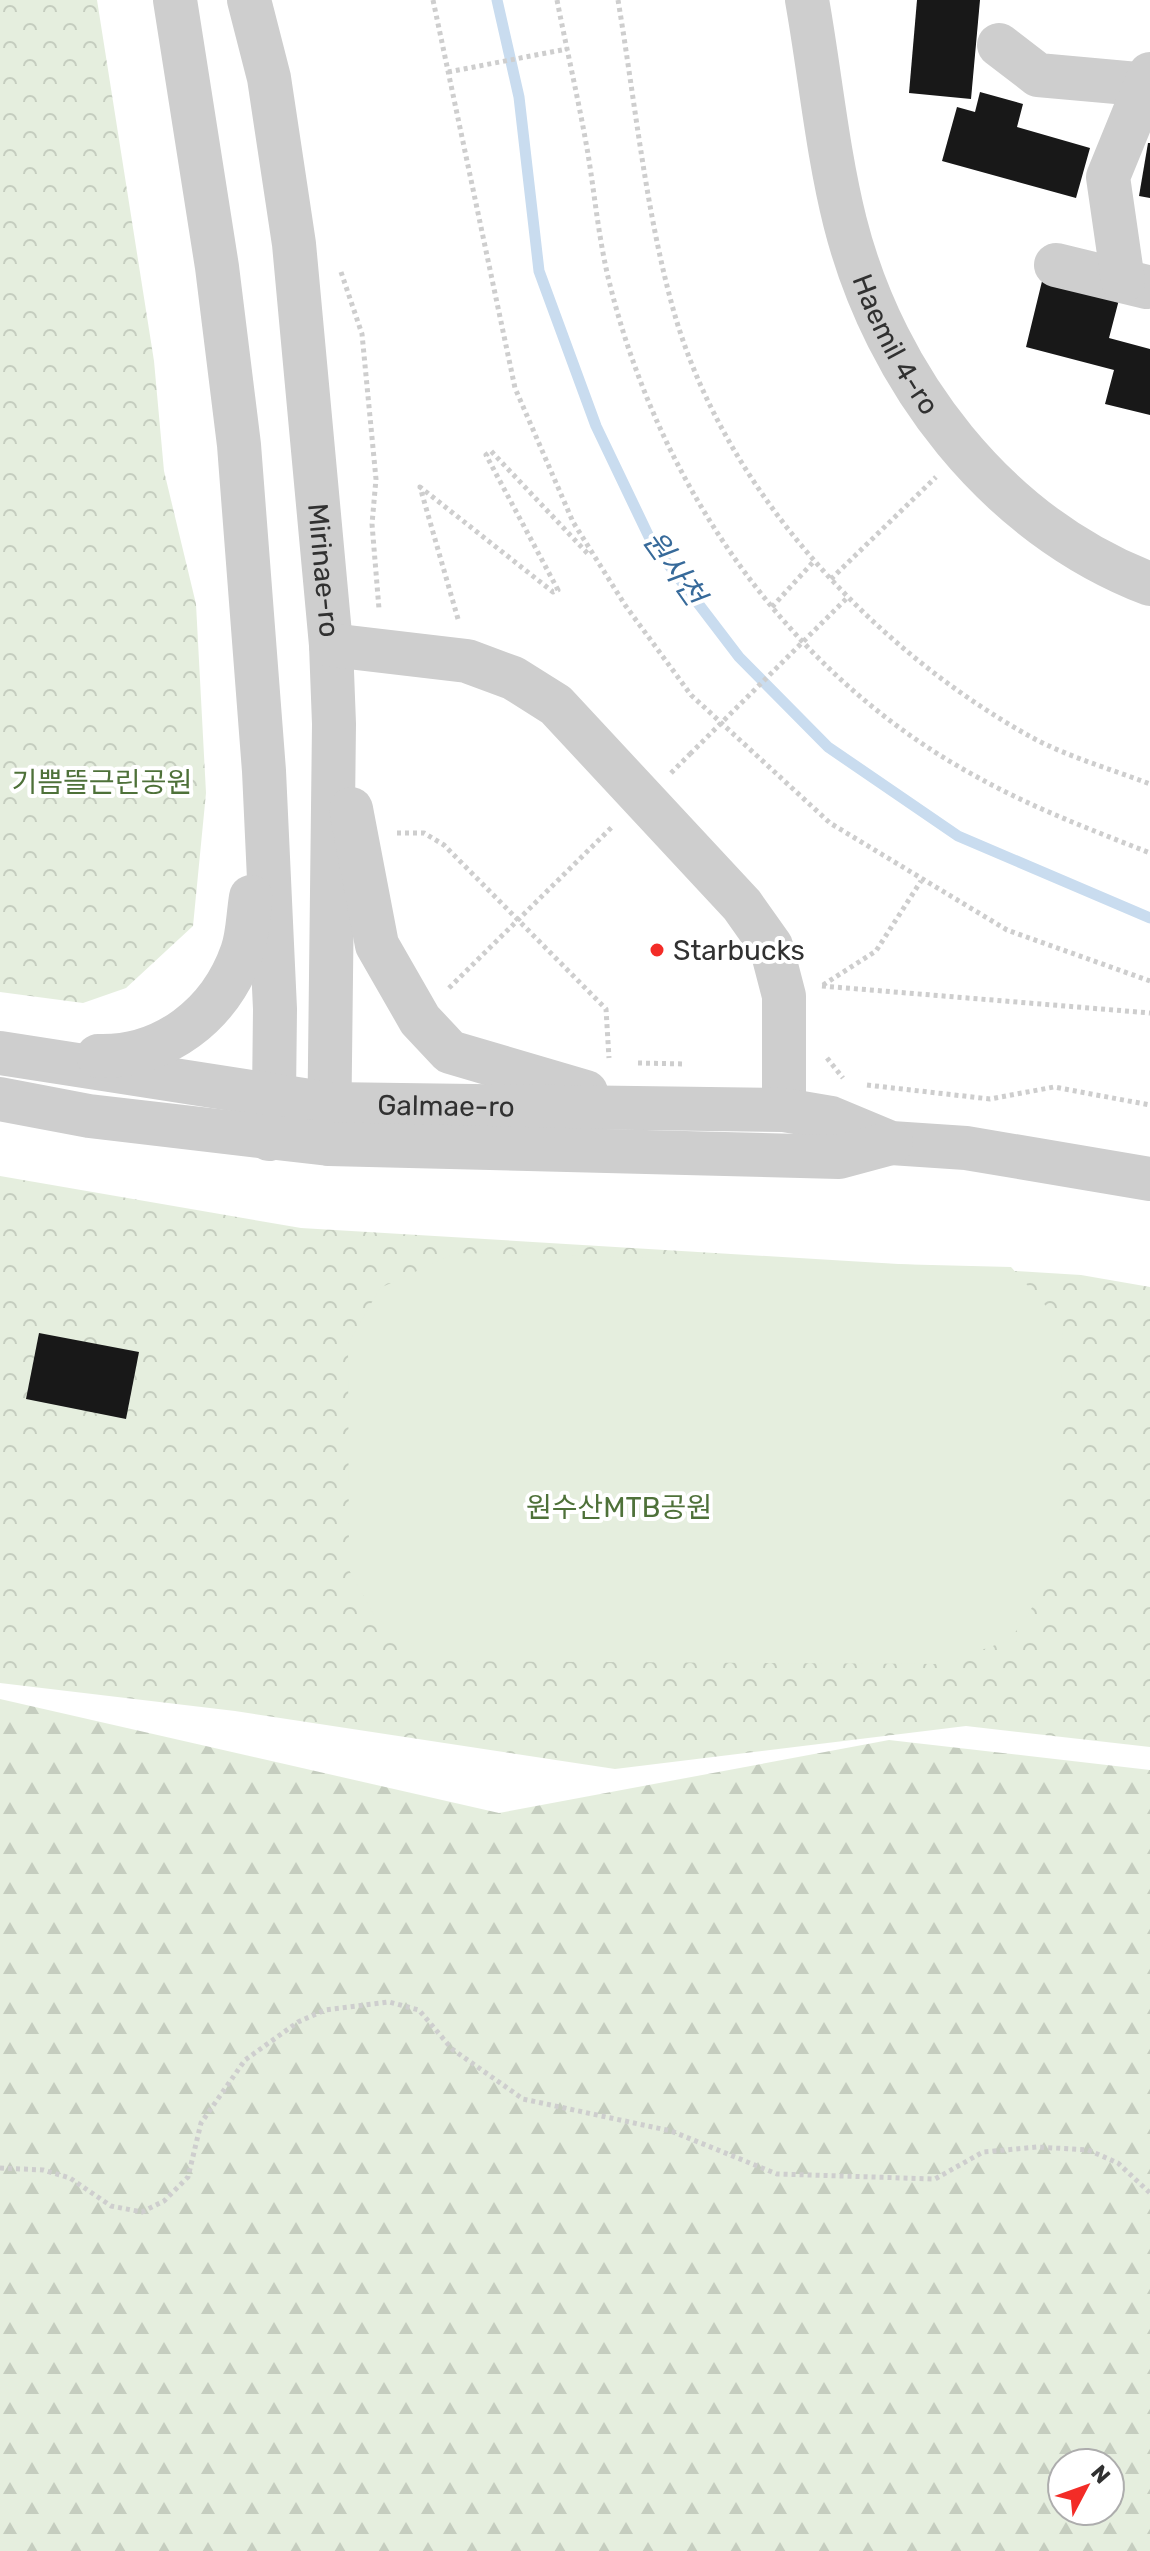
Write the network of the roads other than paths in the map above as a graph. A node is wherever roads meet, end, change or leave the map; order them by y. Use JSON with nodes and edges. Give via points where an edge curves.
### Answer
{"nodes":[{"id":1,"x":175,"y":0,"type":"edge"},
{"id":2,"x":249,"y":0,"type":"edge"},
{"id":3,"x":807,"y":0,"type":"edge"},
{"id":4,"x":999,"y":45,"type":"dead end"},
{"id":5,"x":1149,"y":81,"type":"edge"},
{"id":6,"x":1056,"y":265,"type":"dead end"},
{"id":7,"x":1136,"y":284,"type":"edge"},
{"id":8,"x":1150,"y":584,"type":"edge"},
{"id":9,"x":331,"y":645,"type":"junction"},
{"id":10,"x":333,"y":716,"type":"junction"},
{"id":11,"x":264,"y":771,"type":"junction"},
{"id":12,"x":0,"y":1053,"type":"edge"},
{"id":13,"x":274,"y":1096,"type":"junction"},
{"id":14,"x":0,"y":1099,"type":"edge"},
{"id":15,"x":650,"y":1109,"type":"junction"},
{"id":16,"x":784,"y":1110,"type":"junction"},
{"id":17,"x":329,"y":1124,"type":"junction"},
{"id":18,"x":269,"y":1139,"type":"junction"},
{"id":19,"x":891,"y":1143,"type":"junction"},
{"id":20,"x":1150,"y":1179,"type":"edge"}],
"edges":[{"from":1,"to":11,"type":"street","via":[[213,236],[239,445]]},
{"from":2,"to":9,"type":"street","name":"Mirinae-ro","via":[[269,78],[294,244]]},
{"from":3,"to":8,"type":"street","name":"Haemil 4-ro","via":[[857,262],[924,402],[980,470],[1048,531],[1111,569]]},
{"from":4,"to":5,"type":"street","via":[[1038,75]]},
{"from":5,"to":7,"type":"street","via":[[1108,177]]},
{"from":6,"to":7,"type":"street"},
{"from":9,"to":10,"type":"street","name":"Mirinae-ro"},
{"from":9,"to":16,"type":"street","via":[[467,661],[513,678],[556,705],[742,905],[771,946],[784,996]]},
{"from":10,"to":15,"type":"street","via":[[377,945],[420,1020],[450,1052]]},
{"from":10,"to":17,"type":"street","name":"Mirinae-ro"},
{"from":11,"to":12,"type":"street","via":[[243,951],[223,990],[198,1021],[166,1043],[125,1057]]},
{"from":11,"to":13,"type":"street"},
{"from":12,"to":13,"type":"street","name":"Galmae-ro"},
{"from":13,"to":17,"type":"street","name":"Galmae-ro"},
{"from":13,"to":18,"type":"street"},
{"from":14,"to":18,"type":"street","name":"Galmae-ro"},
{"from":15,"to":16,"type":"street","name":"Galmae-ro"},
{"from":15,"to":17,"type":"street","name":"Galmae-ro"},
{"from":16,"to":19,"type":"street","name":"Galmae-ro","via":[[831,1118]]},
{"from":17,"to":18,"type":"street","name":"Galmae-ro"},
{"from":17,"to":19,"type":"street","name":"Galmae-ro","via":[[839,1157]]},
{"from":19,"to":20,"type":"street","name":"Galmae-ro","via":[[966,1148]]}]}
